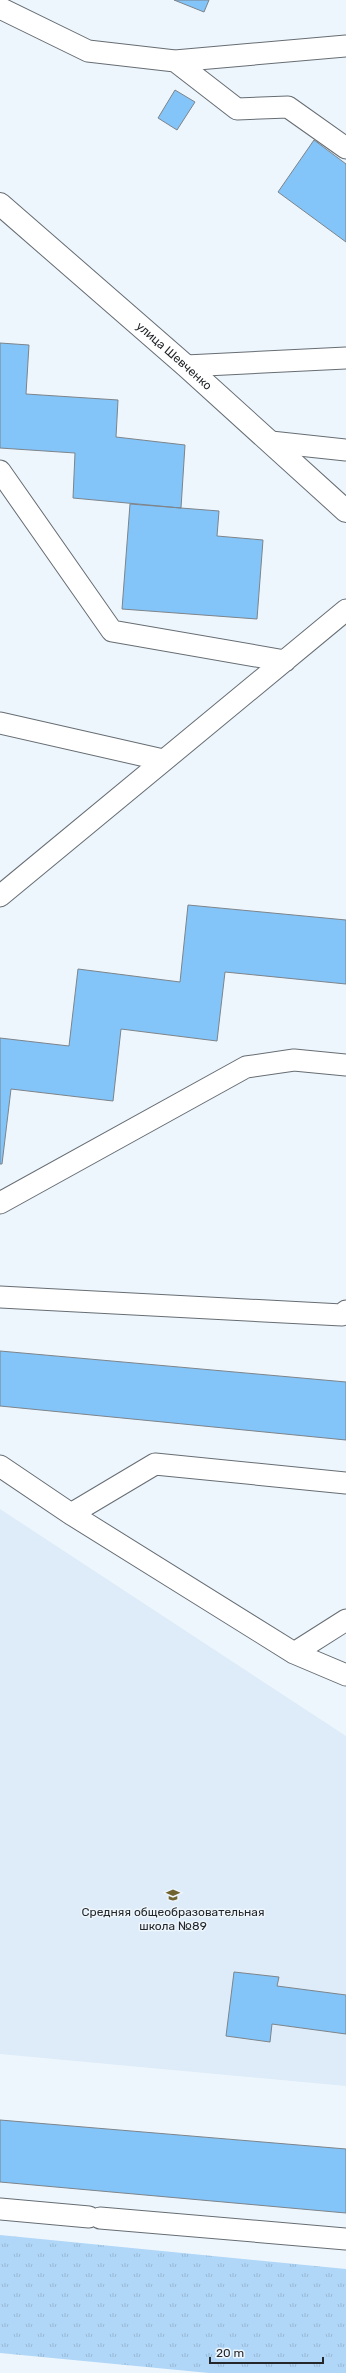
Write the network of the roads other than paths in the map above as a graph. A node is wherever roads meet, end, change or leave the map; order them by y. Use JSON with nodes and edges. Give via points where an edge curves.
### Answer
{"nodes":[{"id":1,"x":0,"y":8,"type":"edge"},
{"id":2,"x":346,"y":46,"type":"edge"},
{"id":3,"x":176,"y":61,"type":"junction"},
{"id":4,"x":346,"y":148,"type":"edge"},
{"id":5,"x":0,"y":204,"type":"edge"},
{"id":6,"x":346,"y":358,"type":"edge"},
{"id":7,"x":186,"y":366,"type":"junction"},
{"id":8,"x":271,"y":442,"type":"junction"},
{"id":9,"x":346,"y":450,"type":"edge"},
{"id":10,"x":0,"y":471,"type":"edge"},
{"id":11,"x":346,"y":511,"type":"edge"},
{"id":12,"x":346,"y":610,"type":"edge"},
{"id":13,"x":285,"y":661,"type":"junction"},
{"id":14,"x":0,"y":723,"type":"edge"},
{"id":15,"x":163,"y":760,"type":"junction"},
{"id":16,"x":0,"y":896,"type":"edge"},
{"id":17,"x":346,"y":1064,"type":"edge"},
{"id":18,"x":0,"y":1203,"type":"edge"},
{"id":19,"x":0,"y":1297,"type":"edge"},
{"id":20,"x":346,"y":1311,"type":"edge"},
{"id":21,"x":0,"y":1466,"type":"edge"},
{"id":22,"x":346,"y":1483,"type":"edge"},
{"id":23,"x":71,"y":1514,"type":"junction"},
{"id":24,"x":346,"y":1620,"type":"edge"},
{"id":25,"x":294,"y":1653,"type":"junction"},
{"id":26,"x":346,"y":1675,"type":"edge"},
{"id":27,"x":0,"y":2209,"type":"edge"},
{"id":28,"x":346,"y":2239,"type":"edge"}],
"edges":[{"from":1,"to":3,"type":"lane","via":[[88,51]]},
{"from":2,"to":3,"type":"lane"},
{"from":3,"to":4,"type":"lane","via":[[237,109],[288,107]]},
{"from":5,"to":7,"type":"street","name":"улица Шевченко"},
{"from":6,"to":7,"type":"lane"},
{"from":7,"to":8,"type":"street","name":"улица Шевченко"},
{"from":8,"to":9,"type":"lane"},
{"from":8,"to":11,"type":"street","name":"улица Шевченко"},
{"from":10,"to":13,"type":"lane","via":[[112,631]]},
{"from":12,"to":13,"type":"lane"},
{"from":13,"to":15,"type":"lane"},
{"from":14,"to":15,"type":"lane"},
{"from":15,"to":16,"type":"lane"},
{"from":17,"to":18,"type":"lane","via":[[294,1060],[246,1067]]},
{"from":19,"to":20,"type":"lane","via":[[342,1315]]},
{"from":21,"to":23,"type":"lane"},
{"from":22,"to":23,"type":"lane","via":[[155,1464]]},
{"from":23,"to":25,"type":"lane"},
{"from":24,"to":25,"type":"lane"},
{"from":25,"to":26,"type":"lane"},
{"from":27,"to":28,"type":"lane"}]}
